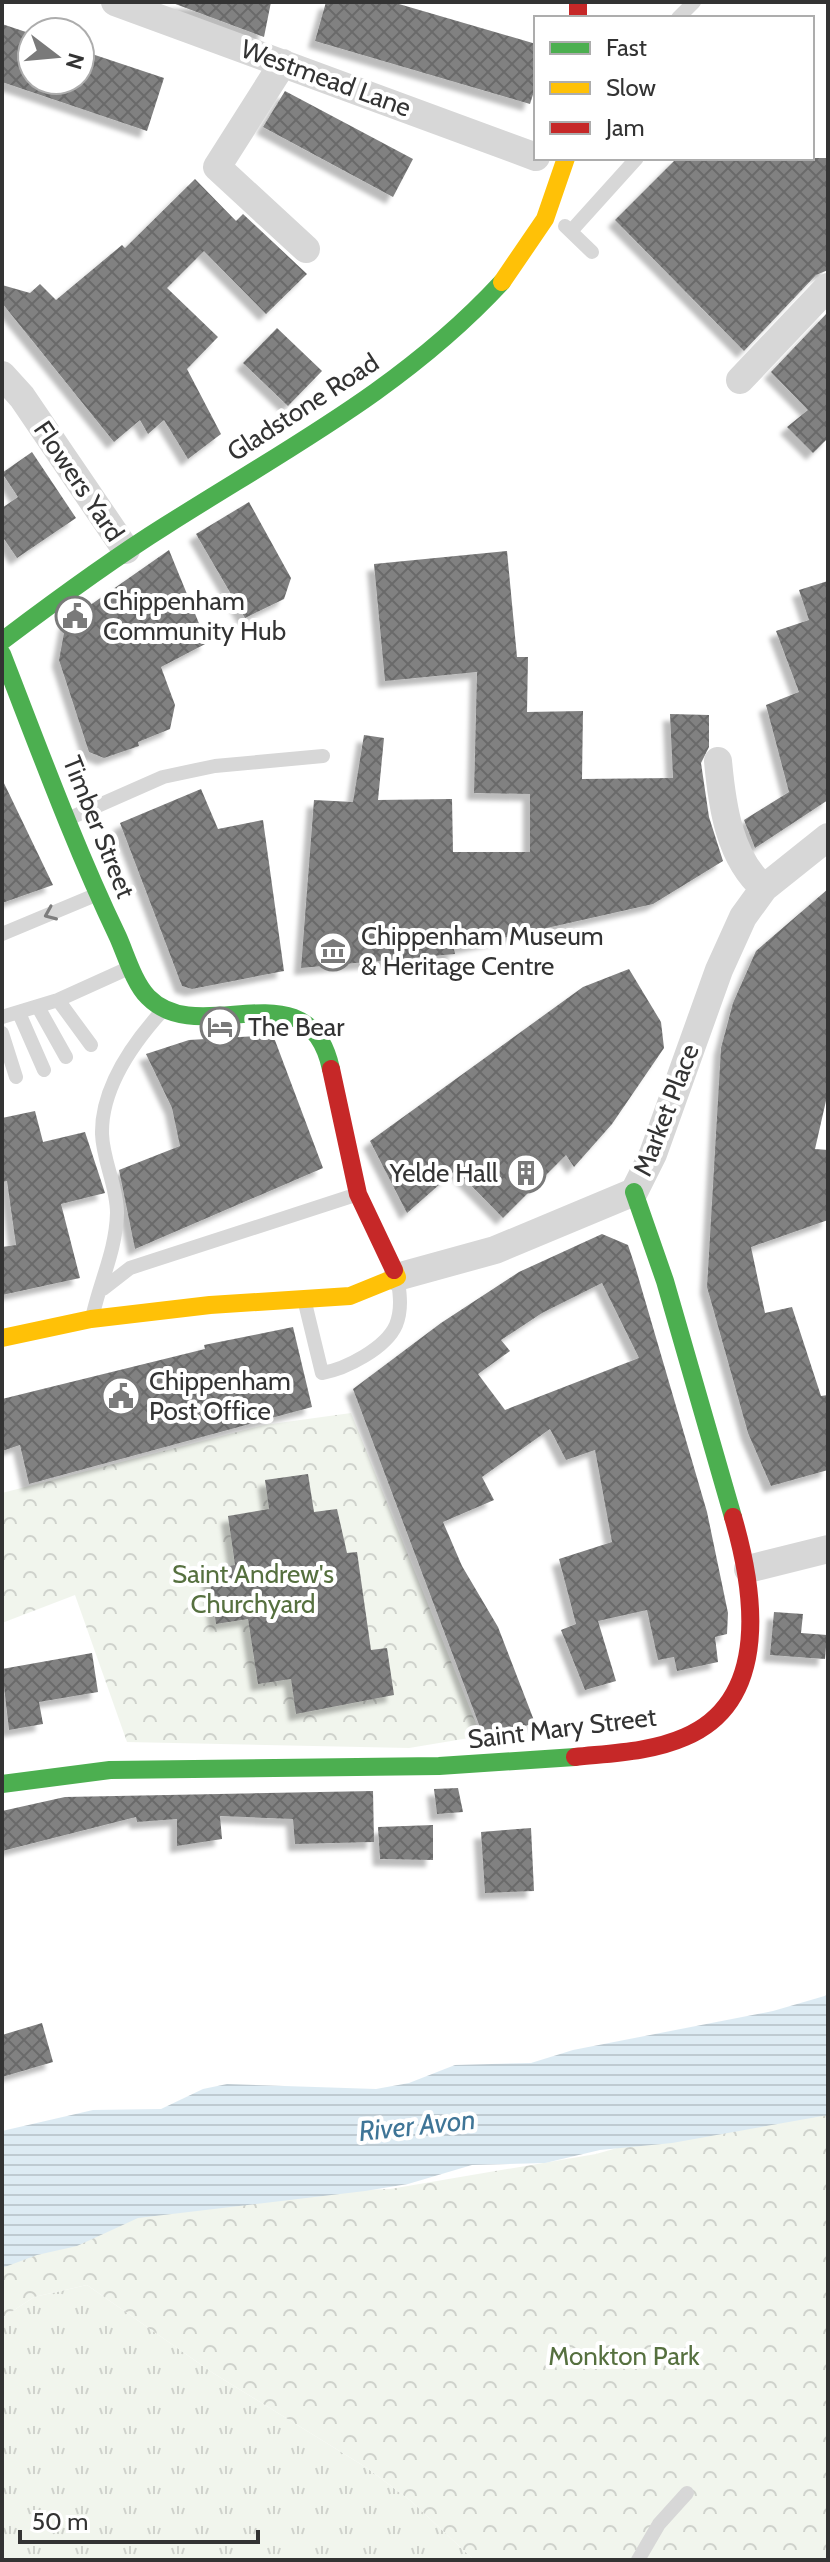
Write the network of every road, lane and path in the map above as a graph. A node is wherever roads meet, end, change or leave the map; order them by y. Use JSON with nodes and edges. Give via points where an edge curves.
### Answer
{"nodes":[{"id":1,"x":115,"y":2,"type":"edge"},
{"id":2,"x":283,"y":63,"type":"junction"},
{"id":3,"x":534,"y":157,"type":"edge"},
{"id":4,"x":635,"y":160,"type":"edge"},
{"id":5,"x":565,"y":163,"type":"edge"},
{"id":6,"x":549,"y":214,"type":"junction"},
{"id":7,"x":572,"y":230,"type":"junction"},
{"id":8,"x":306,"y":249,"type":"dead end"},
{"id":9,"x":592,"y":252,"type":"dead end"},
{"id":10,"x":828,"y":287,"type":"edge"},
{"id":11,"x":2,"y":375,"type":"edge"},
{"id":12,"x":740,"y":380,"type":"dead end"},
{"id":13,"x":126,"y":550,"type":"junction"},
{"id":14,"x":2,"y":641,"type":"edge"},
{"id":15,"x":2,"y":654,"type":"edge"},
{"id":16,"x":2,"y":724,"type":"edge"},
{"id":17,"x":34,"y":737,"type":"junction"},
{"id":18,"x":323,"y":756,"type":"dead end"},
{"id":19,"x":718,"y":761,"type":"dead end"},
{"id":20,"x":67,"y":819,"type":"junction"},
{"id":21,"x":828,"y":837,"type":"edge"},
{"id":22,"x":764,"y":888,"type":"junction"},
{"id":23,"x":97,"y":894,"type":"junction"},
{"id":24,"x":2,"y":934,"type":"edge"},
{"id":25,"x":131,"y":967,"type":"junction"},
{"id":26,"x":58,"y":1000,"type":"junction"},
{"id":27,"x":38,"y":1007,"type":"junction"},
{"id":28,"x":164,"y":1009,"type":"junction"},
{"id":29,"x":19,"y":1013,"type":"junction"},
{"id":30,"x":2,"y":1017,"type":"edge"},
{"id":31,"x":2,"y":1033,"type":"edge"},
{"id":32,"x":91,"y":1045,"type":"dead end"},
{"id":33,"x":66,"y":1057,"type":"dead end"},
{"id":34,"x":44,"y":1070,"type":"dead end"},
{"id":35,"x":16,"y":1077,"type":"dead end"},
{"id":36,"x":634,"y":1192,"type":"junction"},
{"id":37,"x":358,"y":1194,"type":"junction"},
{"id":38,"x":397,"y":1277,"type":"junction"},
{"id":39,"x":97,"y":1295,"type":"junction"},
{"id":40,"x":304,"y":1299,"type":"junction"},
{"id":41,"x":91,"y":1319,"type":"junction"},
{"id":42,"x":2,"y":1338,"type":"edge"},
{"id":43,"x":828,"y":1549,"type":"edge"},
{"id":44,"x":748,"y":1569,"type":"junction"},
{"id":45,"x":2,"y":1784,"type":"edge"},
{"id":46,"x":687,"y":2493,"type":"dead end"},
{"id":47,"x":638,"y":2560,"type":"edge"}],
"edges":[{"from":1,"to":2,"type":"street","name":"Westmead Lane"},
{"from":2,"to":3,"type":"street","name":"Westmead Lane"},
{"from":2,"to":8,"type":"street","via":[[217,167]]},
{"from":4,"to":7,"type":"lane"},
{"from":5,"to":6,"type":"street","name":"Gladstone Road"},
{"from":6,"to":7,"type":"lane"},
{"from":6,"to":13,"type":"street","name":"Gladstone Road","via":[[495,293],[411,368]]},
{"from":7,"to":9,"type":"lane"},
{"from":10,"to":12,"type":"street"},
{"from":11,"to":13,"type":"street","name":"Flowers Yard"},
{"from":13,"to":14,"type":"street","name":"Gladstone Road"},
{"from":15,"to":17,"type":"street","name":"Timber Street"},
{"from":16,"to":17,"type":"street"},
{"from":17,"to":20,"type":"street","name":"Timber Street"},
{"from":18,"to":20,"type":"lane","via":[[215,766],[163,777]]},
{"from":19,"to":22,"type":"street","via":[[735,844],[744,868]]},
{"from":20,"to":23,"type":"street","name":"Timber Street"},
{"from":21,"to":22,"type":"street","name":"Market Place"},
{"from":22,"to":36,"type":"street","name":"Market Place","via":[[738,928]]},
{"from":23,"to":24,"type":"lane","one_way":true},
{"from":23,"to":25,"type":"street","name":"Timber Street"},
{"from":25,"to":26,"type":"lane"},
{"from":25,"to":28,"type":"street","name":"Timber Street","via":[[146,996]]},
{"from":26,"to":27,"type":"lane"},
{"from":26,"to":32,"type":"lane"},
{"from":27,"to":29,"type":"lane"},
{"from":27,"to":33,"type":"lane"},
{"from":28,"to":37,"type":"street","via":[[195,1018],[270,1009],[318,1034],[329,1054]]},
{"from":28,"to":39,"type":"lane","via":[[131,1049],[105,1110],[102,1136],[117,1211],[114,1250]]},
{"from":29,"to":30,"type":"lane"},
{"from":29,"to":34,"type":"lane"},
{"from":31,"to":35,"type":"lane"},
{"from":36,"to":38,"type":"street","name":"Market Place","via":[[495,1250]]},
{"from":36,"to":44,"type":"street","name":"Saint Mary Street"},
{"from":37,"to":38,"type":"street"},
{"from":37,"to":39,"type":"lane","via":[[130,1268]]},
{"from":38,"to":40,"type":"street","name":"Market Place","via":[[350,1296]]},
{"from":38,"to":40,"type":"lane","via":[[401,1304],[395,1326],[376,1346],[333,1371],[322,1373]]},
{"from":39,"to":41,"type":"lane"},
{"from":40,"to":41,"type":"street","name":"Market Place"},
{"from":41,"to":42,"type":"street","name":"Market Place"},
{"from":43,"to":44,"type":"street"},
{"from":44,"to":45,"type":"street","name":"Saint Mary Street","via":[[751,1636],[734,1693],[702,1729],[667,1744],[475,1766],[107,1770]]},
{"from":46,"to":47,"type":"lane","via":[[659,2524]]}]}
